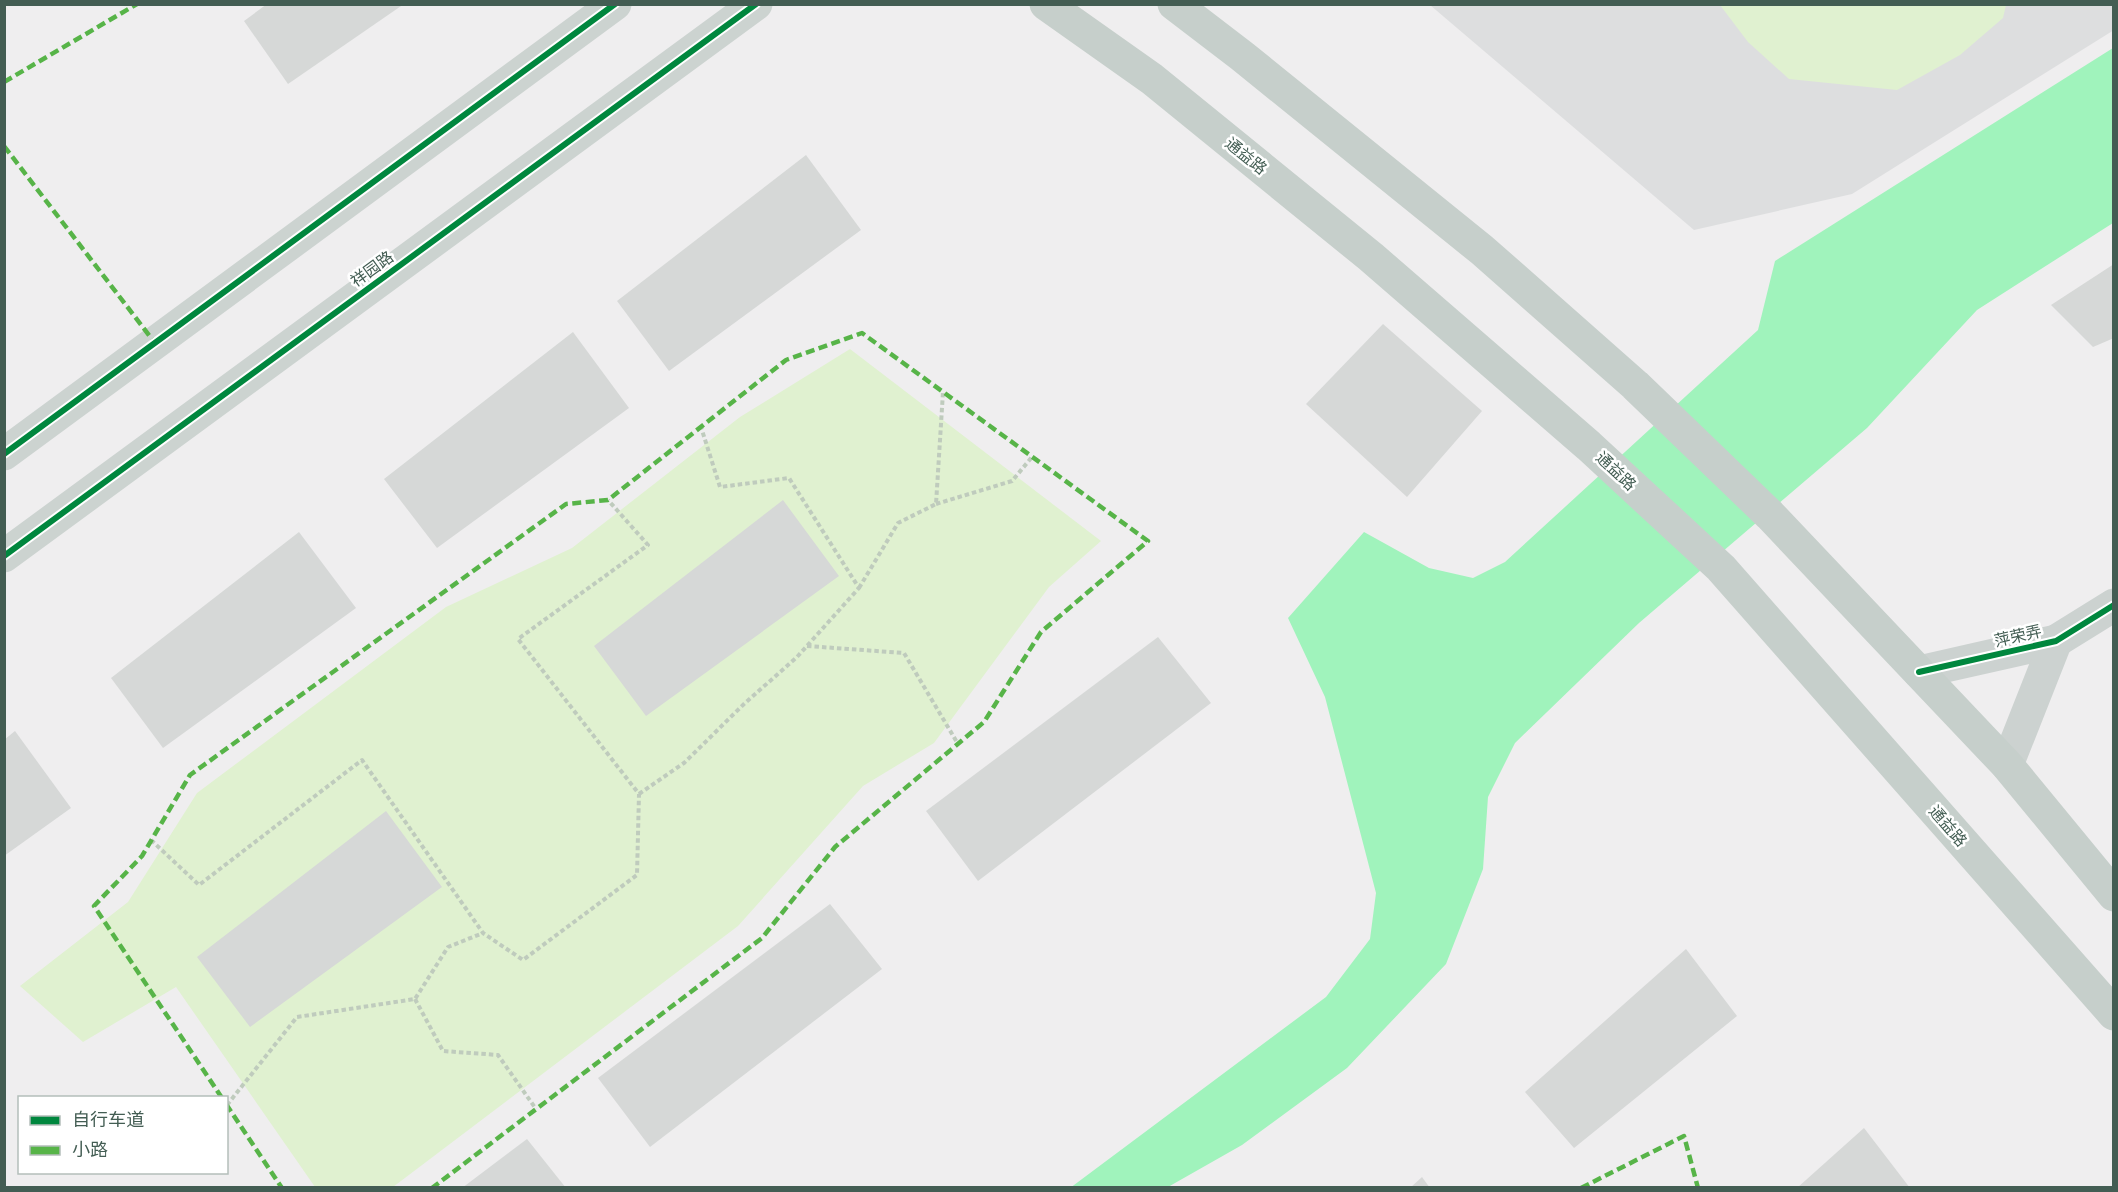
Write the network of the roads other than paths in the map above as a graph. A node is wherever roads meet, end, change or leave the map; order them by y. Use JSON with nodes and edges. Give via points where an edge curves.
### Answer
{"nodes":[{"id":1,"x":615,"y":4,"type":"edge"},
{"id":2,"x":756,"y":4,"type":"edge"},
{"id":3,"x":1046,"y":4,"type":"edge"},
{"id":4,"x":1174,"y":4,"type":"edge"},
{"id":5,"x":4,"y":454,"type":"edge"},
{"id":6,"x":4,"y":556,"type":"edge"},
{"id":7,"x":2114,"y":605,"type":"edge"},
{"id":8,"x":2056,"y":641,"type":"junction"},
{"id":9,"x":1919,"y":672,"type":"junction"},
{"id":10,"x":2007,"y":765,"type":"junction"},
{"id":11,"x":2114,"y":895,"type":"edge"},
{"id":12,"x":2114,"y":1014,"type":"edge"}],
"edges":[{"from":1,"to":5,"type":"main road"},
{"from":2,"to":6,"type":"main road","name":"祥园路"},
{"from":3,"to":12,"type":"main road","name":"通益路","via":[[1170,94],[1371,257],[1589,446],[1721,568]]},
{"from":4,"to":9,"type":"main road","via":[[1482,250],[1635,384],[1770,515]]},
{"from":7,"to":8,"type":"street","name":"萍荣弄"},
{"from":8,"to":9,"type":"street","name":"萍荣弄"},
{"from":8,"to":10,"type":"street","name":"萍荣弄"},
{"from":9,"to":10,"type":"main road"},
{"from":10,"to":11,"type":"main road"}]}
